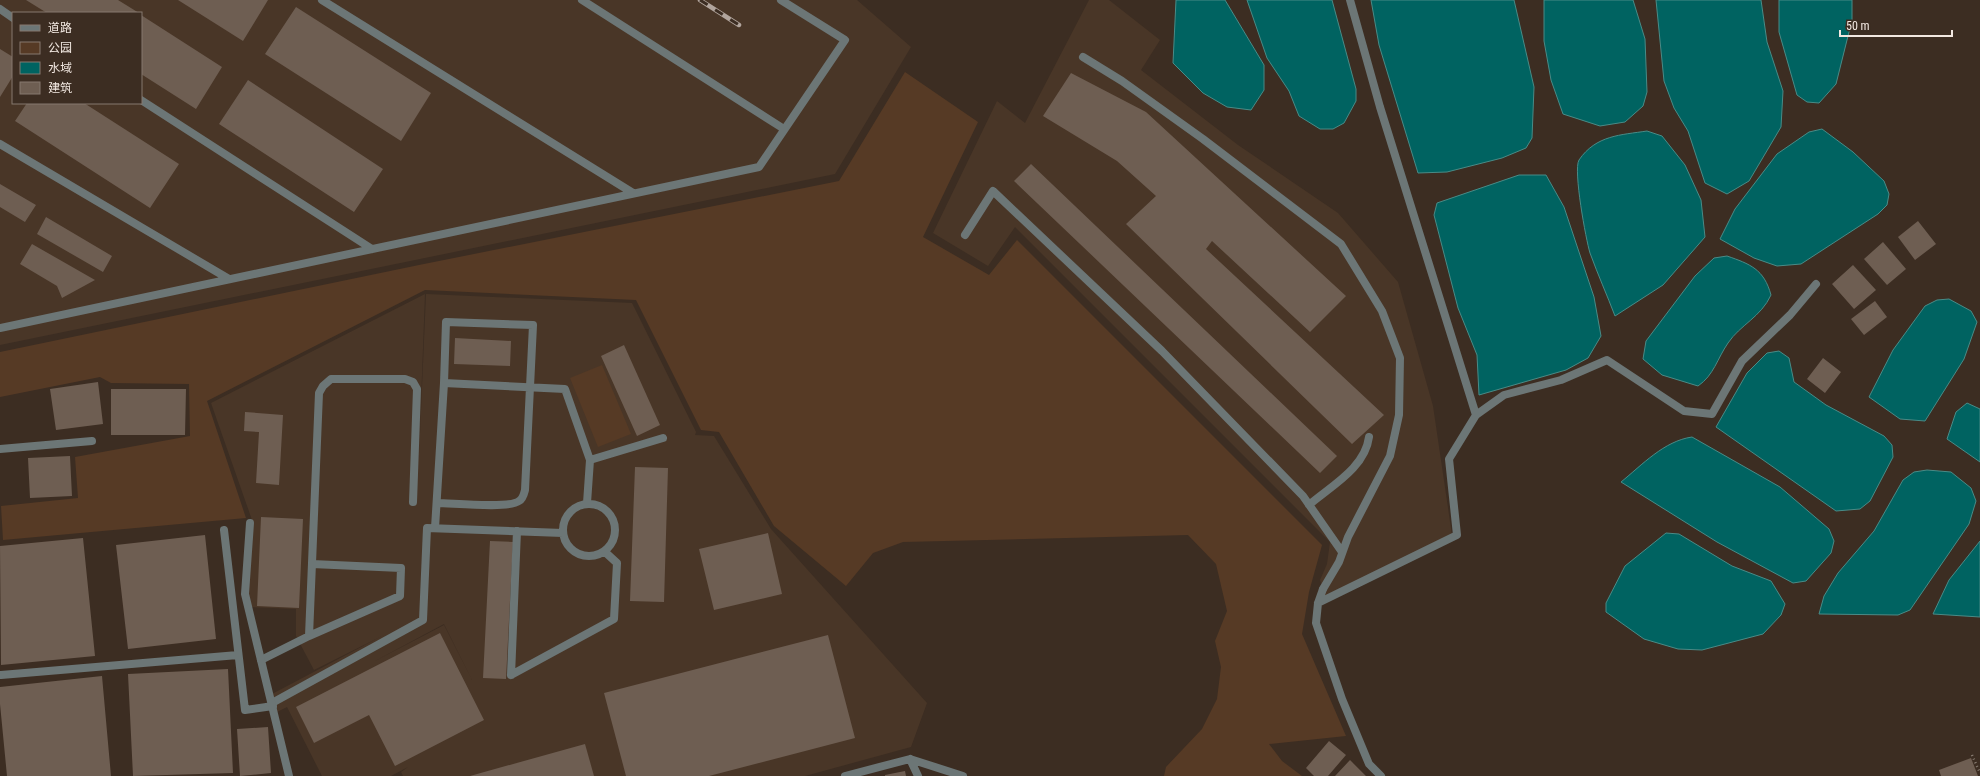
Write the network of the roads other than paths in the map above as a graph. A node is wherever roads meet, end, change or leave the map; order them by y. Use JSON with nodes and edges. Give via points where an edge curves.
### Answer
{"nodes":[{"id":1,"x":322,"y":0,"type":"edge"},
{"id":2,"x":582,"y":0,"type":"edge"},
{"id":3,"x":781,"y":0,"type":"edge"},
{"id":4,"x":1350,"y":0,"type":"edge"},
{"id":5,"x":0,"y":9,"type":"edge"},
{"id":6,"x":12,"y":17,"type":"edge"},
{"id":7,"x":1083,"y":57,"type":"dead end"},
{"id":8,"x":142,"y":101,"type":"edge"},
{"id":9,"x":784,"y":129,"type":"junction"},
{"id":10,"x":0,"y":144,"type":"edge"},
{"id":11,"x":633,"y":194,"type":"junction"},
{"id":12,"x":965,"y":235,"type":"dead end"},
{"id":13,"x":372,"y":249,"type":"junction"},
{"id":14,"x":230,"y":280,"type":"junction"},
{"id":15,"x":1816,"y":284,"type":"dead end"},
{"id":16,"x":0,"y":328,"type":"edge"},
{"id":17,"x":444,"y":383,"type":"junction"},
{"id":18,"x":530,"y":387,"type":"junction"},
{"id":19,"x":1476,"y":415,"type":"junction"},
{"id":20,"x":663,"y":438,"type":"dead end"},
{"id":21,"x":1369,"y":438,"type":"dead end"},
{"id":22,"x":92,"y":441,"type":"dead end"},
{"id":23,"x":0,"y":449,"type":"edge"},
{"id":24,"x":590,"y":460,"type":"junction"},
{"id":25,"x":413,"y":502,"type":"dead end"},
{"id":26,"x":437,"y":502,"type":"junction"},
{"id":27,"x":587,"y":503,"type":"junction"},
{"id":28,"x":1309,"y":505,"type":"junction"},
{"id":29,"x":250,"y":522,"type":"dead end"},
{"id":30,"x":436,"y":528,"type":"junction"},
{"id":31,"x":224,"y":530,"type":"dead end"},
{"id":32,"x":517,"y":531,"type":"junction"},
{"id":33,"x":563,"y":532,"type":"junction"},
{"id":34,"x":605,"y":552,"type":"junction"},
{"id":35,"x":1342,"y":552,"type":"junction"},
{"id":36,"x":312,"y":564,"type":"junction"},
{"id":37,"x":1318,"y":603,"type":"junction"},
{"id":38,"x":309,"y":636,"type":"junction"},
{"id":39,"x":238,"y":655,"type":"junction"},
{"id":40,"x":261,"y":660,"type":"junction"},
{"id":41,"x":1,"y":675,"type":"edge"},
{"id":42,"x":273,"y":705,"type":"junction"},
{"id":43,"x":910,"y":759,"type":"junction"},
{"id":44,"x":289,"y":776,"type":"edge"},
{"id":45,"x":845,"y":776,"type":"edge"},
{"id":46,"x":918,"y":776,"type":"edge"},
{"id":47,"x":963,"y":776,"type":"edge"},
{"id":48,"x":1381,"y":776,"type":"edge"}],
"edges":[{"from":1,"to":11,"type":"street"},
{"from":2,"to":9,"type":"street"},
{"from":3,"to":9,"type":"street","via":[[845,40]]},
{"from":4,"to":19,"type":"street","via":[[1380,107]]},
{"from":5,"to":6,"type":"street"},
{"from":7,"to":35,"type":"street","via":[[1197,134],[1341,244],[1382,311],[1400,358],[1399,415],[1390,456]]},
{"from":8,"to":13,"type":"street"},
{"from":9,"to":11,"type":"street","via":[[759,167]]},
{"from":10,"to":14,"type":"street"},
{"from":11,"to":13,"type":"street"},
{"from":12,"to":28,"type":"street","via":[[993,191],[1162,351]]},
{"from":13,"to":14,"type":"street"},
{"from":14,"to":16,"type":"street"},
{"from":15,"to":19,"type":"street","via":[[1790,315],[1742,361],[1712,414],[1684,411],[1607,360],[1561,380],[1504,395]]},
{"from":17,"to":18,"type":"street"},
{"from":17,"to":18,"type":"street","via":[[446,322],[533,325]]},
{"from":17,"to":26,"type":"street"},
{"from":18,"to":24,"type":"street","via":[[565,389]]},
{"from":18,"to":26,"type":"street","via":[[525,490],[519,502],[507,505]]},
{"from":19,"to":37,"type":"street","via":[[1449,459],[1457,535]]},
{"from":20,"to":24,"type":"street"},
{"from":21,"to":28,"type":"street","via":[[1368,446],[1359,463]]},
{"from":22,"to":23,"type":"street"},
{"from":24,"to":27,"type":"street"},
{"from":25,"to":36,"type":"street","via":[[417,389],[413,382],[405,379],[331,379],[319,393]]},
{"from":26,"to":30,"type":"street"},
{"from":27,"to":33,"type":"street","via":[[574,508],[565,519]]},
{"from":27,"to":34,"type":"street","via":[[600,506],[611,515],[616,528],[614,542]]},
{"from":28,"to":35,"type":"street"},
{"from":29,"to":40,"type":"street","via":[[245,594]]},
{"from":30,"to":32,"type":"street"},
{"from":30,"to":42,"type":"street","via":[[427,528],[423,620]]},
{"from":31,"to":39,"type":"street"},
{"from":32,"to":33,"type":"street"},
{"from":32,"to":34,"type":"street","via":[[511,675],[614,619],[617,563]]},
{"from":33,"to":34,"type":"street","via":[[567,546],[578,554],[592,557]]},
{"from":35,"to":37,"type":"street"},
{"from":36,"to":38,"type":"street"},
{"from":36,"to":38,"type":"street","via":[[401,568],[400,596]]},
{"from":37,"to":48,"type":"street","via":[[1316,623],[1342,699],[1369,764]]},
{"from":38,"to":40,"type":"street"},
{"from":39,"to":41,"type":"street"},
{"from":39,"to":42,"type":"street","via":[[245,710]]},
{"from":40,"to":42,"type":"street"},
{"from":42,"to":44,"type":"street"},
{"from":43,"to":45,"type":"street"},
{"from":43,"to":46,"type":"street"},
{"from":43,"to":47,"type":"street"}]}
